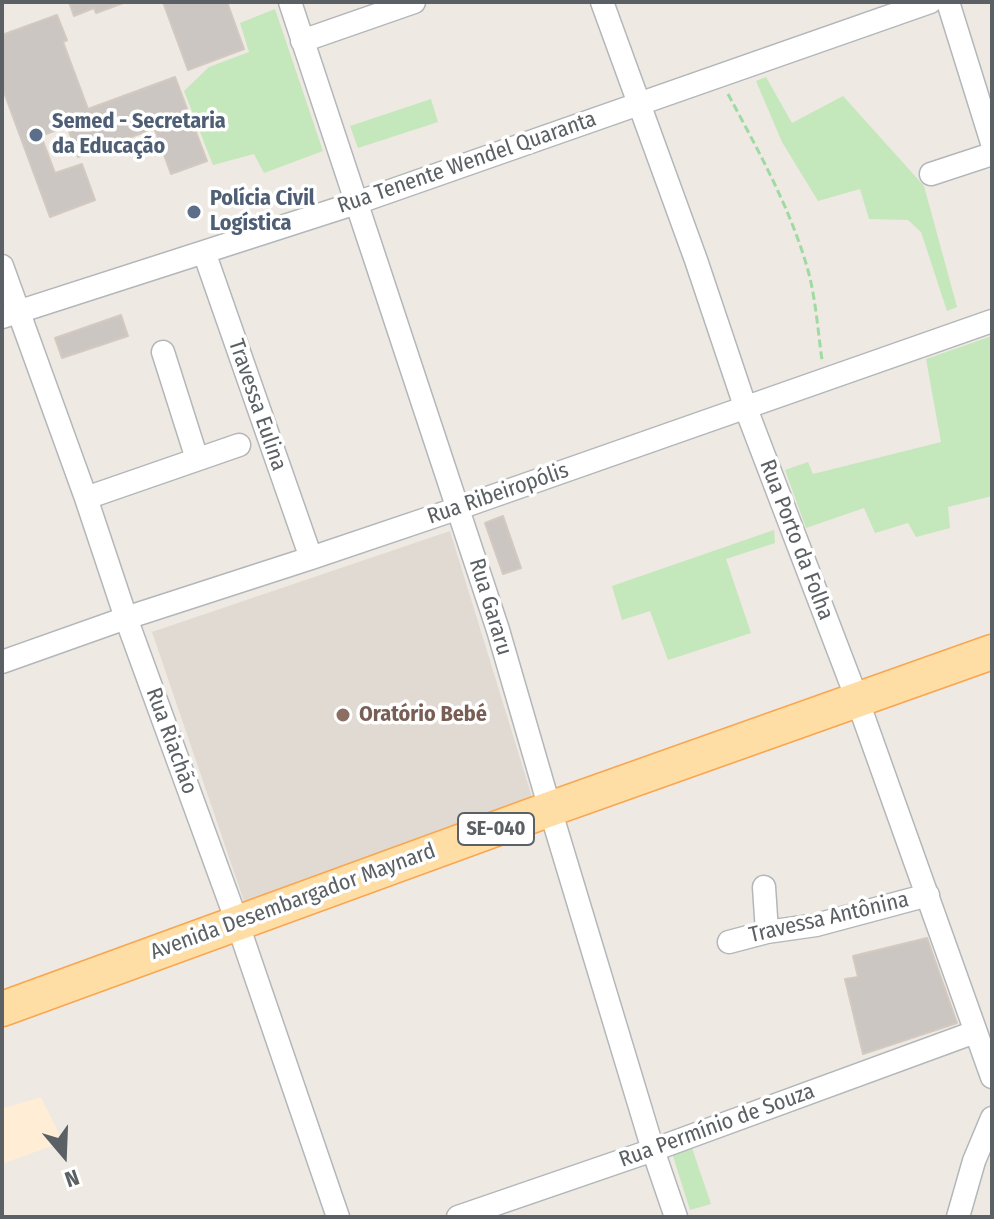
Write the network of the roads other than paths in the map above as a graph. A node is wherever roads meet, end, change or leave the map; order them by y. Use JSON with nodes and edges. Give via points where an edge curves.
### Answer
{"nodes":[{"id":1,"x":290,"y":2,"type":"edge"},
{"id":2,"x":414,"y":2,"type":"edge"},
{"id":3,"x":602,"y":2,"type":"edge"},
{"id":4,"x":930,"y":2,"type":"edge"},
{"id":5,"x":948,"y":2,"type":"edge"},
{"id":6,"x":302,"y":41,"type":"junction"},
{"id":7,"x":638,"y":103,"type":"junction"},
{"id":8,"x":992,"y":143,"type":"edge"},
{"id":9,"x":992,"y":154,"type":"edge"},
{"id":10,"x":931,"y":174,"type":"dead end"},
{"id":11,"x":356,"y":203,"type":"junction"},
{"id":12,"x":204,"y":252,"type":"junction"},
{"id":13,"x":2,"y":266,"type":"edge"},
{"id":14,"x":10,"y":314,"type":"edge"},
{"id":15,"x":992,"y":321,"type":"edge"},
{"id":16,"x":163,"y":352,"type":"dead end"},
{"id":17,"x":745,"y":406,"type":"junction"},
{"id":18,"x":239,"y":445,"type":"dead end"},
{"id":19,"x":197,"y":459,"type":"junction"},
{"id":20,"x":86,"y":498,"type":"junction"},
{"id":21,"x":459,"y":508,"type":"junction"},
{"id":22,"x":311,"y":558,"type":"junction"},
{"id":23,"x":126,"y":618,"type":"junction"},
{"id":24,"x":992,"y":652,"type":"edge"},
{"id":25,"x":2,"y":662,"type":"edge"},
{"id":26,"x":992,"y":674,"type":"edge"},
{"id":27,"x":861,"y":710,"type":"junction"},
{"id":28,"x":553,"y":819,"type":"junction"},
{"id":29,"x":764,"y":887,"type":"dead end"},
{"id":30,"x":928,"y":895,"type":"junction"},
{"id":31,"x":239,"y":931,"type":"junction"},
{"id":32,"x":767,"y":932,"type":"junction"},
{"id":33,"x":729,"y":942,"type":"dead end"},
{"id":34,"x":2,"y":1009,"type":"edge"},
{"id":35,"x":2,"y":1026,"type":"edge"},
{"id":36,"x":975,"y":1032,"type":"junction"},
{"id":37,"x":992,"y":1077,"type":"edge"},
{"id":38,"x":992,"y":1118,"type":"edge"},
{"id":39,"x":653,"y":1150,"type":"junction"},
{"id":40,"x":338,"y":1217,"type":"edge"},
{"id":41,"x":458,"y":1217,"type":"edge"},
{"id":42,"x":676,"y":1217,"type":"edge"},
{"id":43,"x":958,"y":1217,"type":"edge"}],
"edges":[{"from":1,"to":6,"type":"street","name":"Rua Gararu"},
{"from":2,"to":6,"type":"street"},
{"from":3,"to":7,"type":"street","name":"Rua Porto da Folha"},
{"from":4,"to":7,"type":"street","name":"Rua Tenente Wendel Quaranta"},
{"from":5,"to":8,"type":"street"},
{"from":6,"to":11,"type":"street","name":"Rua Gararu"},
{"from":7,"to":11,"type":"street","name":"Rua Tenente Wendel Quaranta"},
{"from":7,"to":17,"type":"street","name":"Rua Porto da Folha"},
{"from":9,"to":10,"type":"street"},
{"from":11,"to":12,"type":"street","name":"Rua Tenente Wendel Quaranta"},
{"from":11,"to":21,"type":"street","name":"Rua Gararu"},
{"from":12,"to":14,"type":"street","name":"Rua Tenente Wendel Quaranta"},
{"from":12,"to":22,"type":"street","name":"Travessa Eulina"},
{"from":13,"to":14,"type":"street","name":"Rua Riachão"},
{"from":14,"to":20,"type":"street","name":"Rua Riachão"},
{"from":15,"to":17,"type":"street","name":"Rua Ribeiropólis"},
{"from":16,"to":19,"type":"street"},
{"from":17,"to":21,"type":"street","name":"Rua Ribeiropólis"},
{"from":17,"to":27,"type":"street","name":"Rua Porto da Folha"},
{"from":18,"to":19,"type":"street"},
{"from":19,"to":20,"type":"street"},
{"from":20,"to":23,"type":"street","name":"Rua Riachão"},
{"from":21,"to":22,"type":"street","name":"Rua Ribeiropólis"},
{"from":21,"to":28,"type":"street","name":"Rua Gararu"},
{"from":22,"to":23,"type":"street","name":"Rua Ribeiropólis"},
{"from":23,"to":25,"type":"street","name":"Rua Ribeiropólis"},
{"from":23,"to":31,"type":"street","name":"Rua Riachão"},
{"from":24,"to":27,"type":"main road","name":"Avenida Desembargador Maynard","number":"SE-040"},
{"from":26,"to":27,"type":"main road","name":"Avenida Desembargador Maynard","number":"SE-040"},
{"from":27,"to":28,"type":"main road","name":"Avenida Desembargador Maynard","number":"SE-040"},
{"from":27,"to":30,"type":"street","name":"Rua Porto da Folha"},
{"from":28,"to":31,"type":"main road","name":"Avenida Desembargador Maynard","number":"SE-040"},
{"from":28,"to":39,"type":"street","name":"Rua Gararu"},
{"from":29,"to":32,"type":"street"},
{"from":30,"to":32,"type":"street","name":"Travessa Antônina","via":[[816,925]]},
{"from":30,"to":36,"type":"street","name":"Rua Porto da Folha"},
{"from":31,"to":34,"type":"main road","name":"Avenida Desembargador Maynard","number":"SE-040"},
{"from":31,"to":35,"type":"main road","name":"Avenida Desembargador Maynard","number":"SE-040"},
{"from":31,"to":40,"type":"street","name":"Rua Riachão"},
{"from":32,"to":33,"type":"street","name":"Travessa Antônina"},
{"from":36,"to":37,"type":"street","name":"Rua Porto da Folha"},
{"from":36,"to":39,"type":"street","name":"Rua Permínio de Souza"},
{"from":38,"to":43,"type":"street"},
{"from":39,"to":41,"type":"street","name":"Rua Permínio de Souza"},
{"from":39,"to":42,"type":"street","name":"Rua Gararu"}]}
